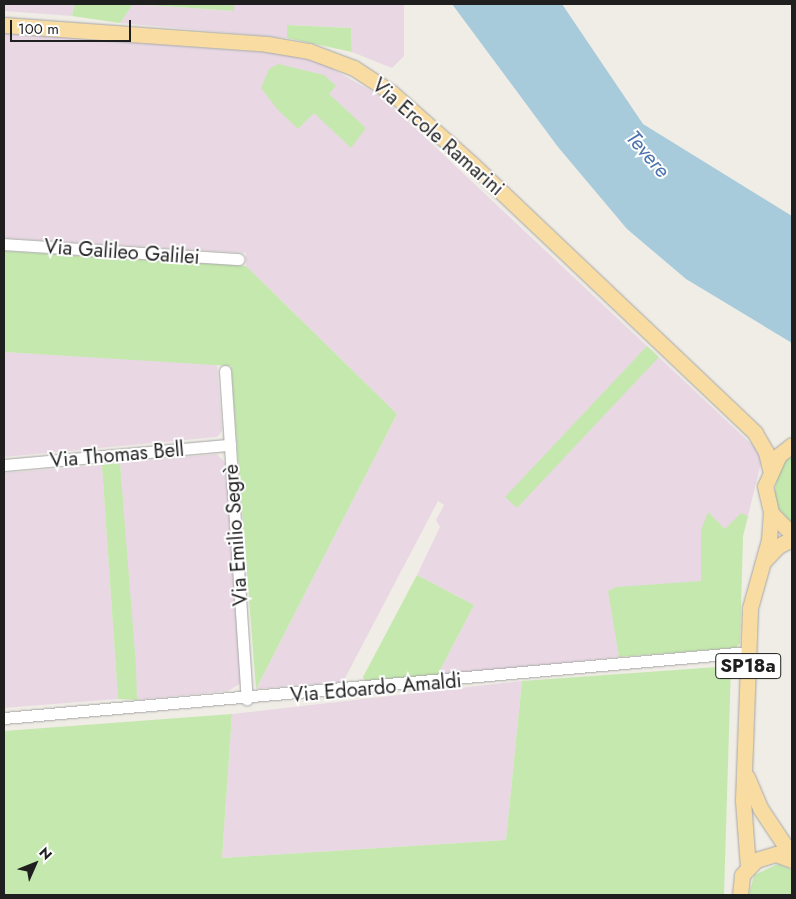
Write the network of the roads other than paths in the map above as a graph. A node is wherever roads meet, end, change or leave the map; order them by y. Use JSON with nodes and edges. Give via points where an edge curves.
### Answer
{"nodes":[{"id":1,"x":4,"y":25,"type":"edge"},
{"id":2,"x":4,"y":244,"type":"edge"},
{"id":3,"x":239,"y":259,"type":"dead end"},
{"id":4,"x":225,"y":371,"type":"dead end"},
{"id":5,"x":755,"y":433,"type":"junction"},
{"id":6,"x":230,"y":445,"type":"junction"},
{"id":7,"x":792,"y":445,"type":"edge"},
{"id":8,"x":4,"y":466,"type":"edge"},
{"id":9,"x":770,"y":469,"type":"junction"},
{"id":10,"x":771,"y":513,"type":"junction"},
{"id":11,"x":792,"y":534,"type":"edge"},
{"id":12,"x":792,"y":539,"type":"edge"},
{"id":13,"x":762,"y":566,"type":"junction"},
{"id":14,"x":748,"y":652,"type":"junction"},
{"id":15,"x":247,"y":699,"type":"junction"},
{"id":16,"x":4,"y":718,"type":"edge"},
{"id":17,"x":744,"y":769,"type":"junction"},
{"id":18,"x":792,"y":858,"type":"edge"},
{"id":19,"x":748,"y":867,"type":"junction"},
{"id":20,"x":740,"y":895,"type":"edge"}],
"edges":[{"from":1,"to":5,"type":"main road","name":"Via Ercole Ramarini","via":[[267,44],[309,51],[354,68],[398,98],[473,165]]},
{"from":2,"to":3,"type":"street","name":"Via Galileo Galilei"},
{"from":4,"to":6,"type":"street","name":"Via Emilio Segrè"},
{"from":5,"to":7,"type":"main road","name":"Via Ercole Ramarini","via":[[771,442]]},
{"from":5,"to":9,"type":"main road","name":"Via Ercole Ramarini","via":[[766,452]]},
{"from":6,"to":8,"type":"street","name":"Via Thomas Bell"},
{"from":6,"to":15,"type":"street","name":"Via Emilio Segrè"},
{"from":7,"to":9,"type":"main road"},
{"from":9,"to":10,"type":"main road","number":"SP18a","via":[[765,486]]},
{"from":10,"to":11,"type":"main road"},
{"from":10,"to":13,"type":"main road","number":"SP18a"},
{"from":12,"to":13,"type":"main road","via":[[772,551]]},
{"from":13,"to":14,"type":"main road","number":"SP18a","via":[[753,591]]},
{"from":14,"to":15,"type":"street","name":"Via Edoardo Amaldi"},
{"from":14,"to":17,"type":"main road","number":"SP18a"},
{"from":15,"to":16,"type":"street","name":"Via Edoardo Amaldi"},
{"from":17,"to":18,"type":"main road","number":"SP18a","via":[[760,808]]},
{"from":17,"to":19,"type":"main road","number":"SP18a"},
{"from":18,"to":19,"type":"main road","via":[[766,856]]},
{"from":19,"to":20,"type":"main road"}]}
